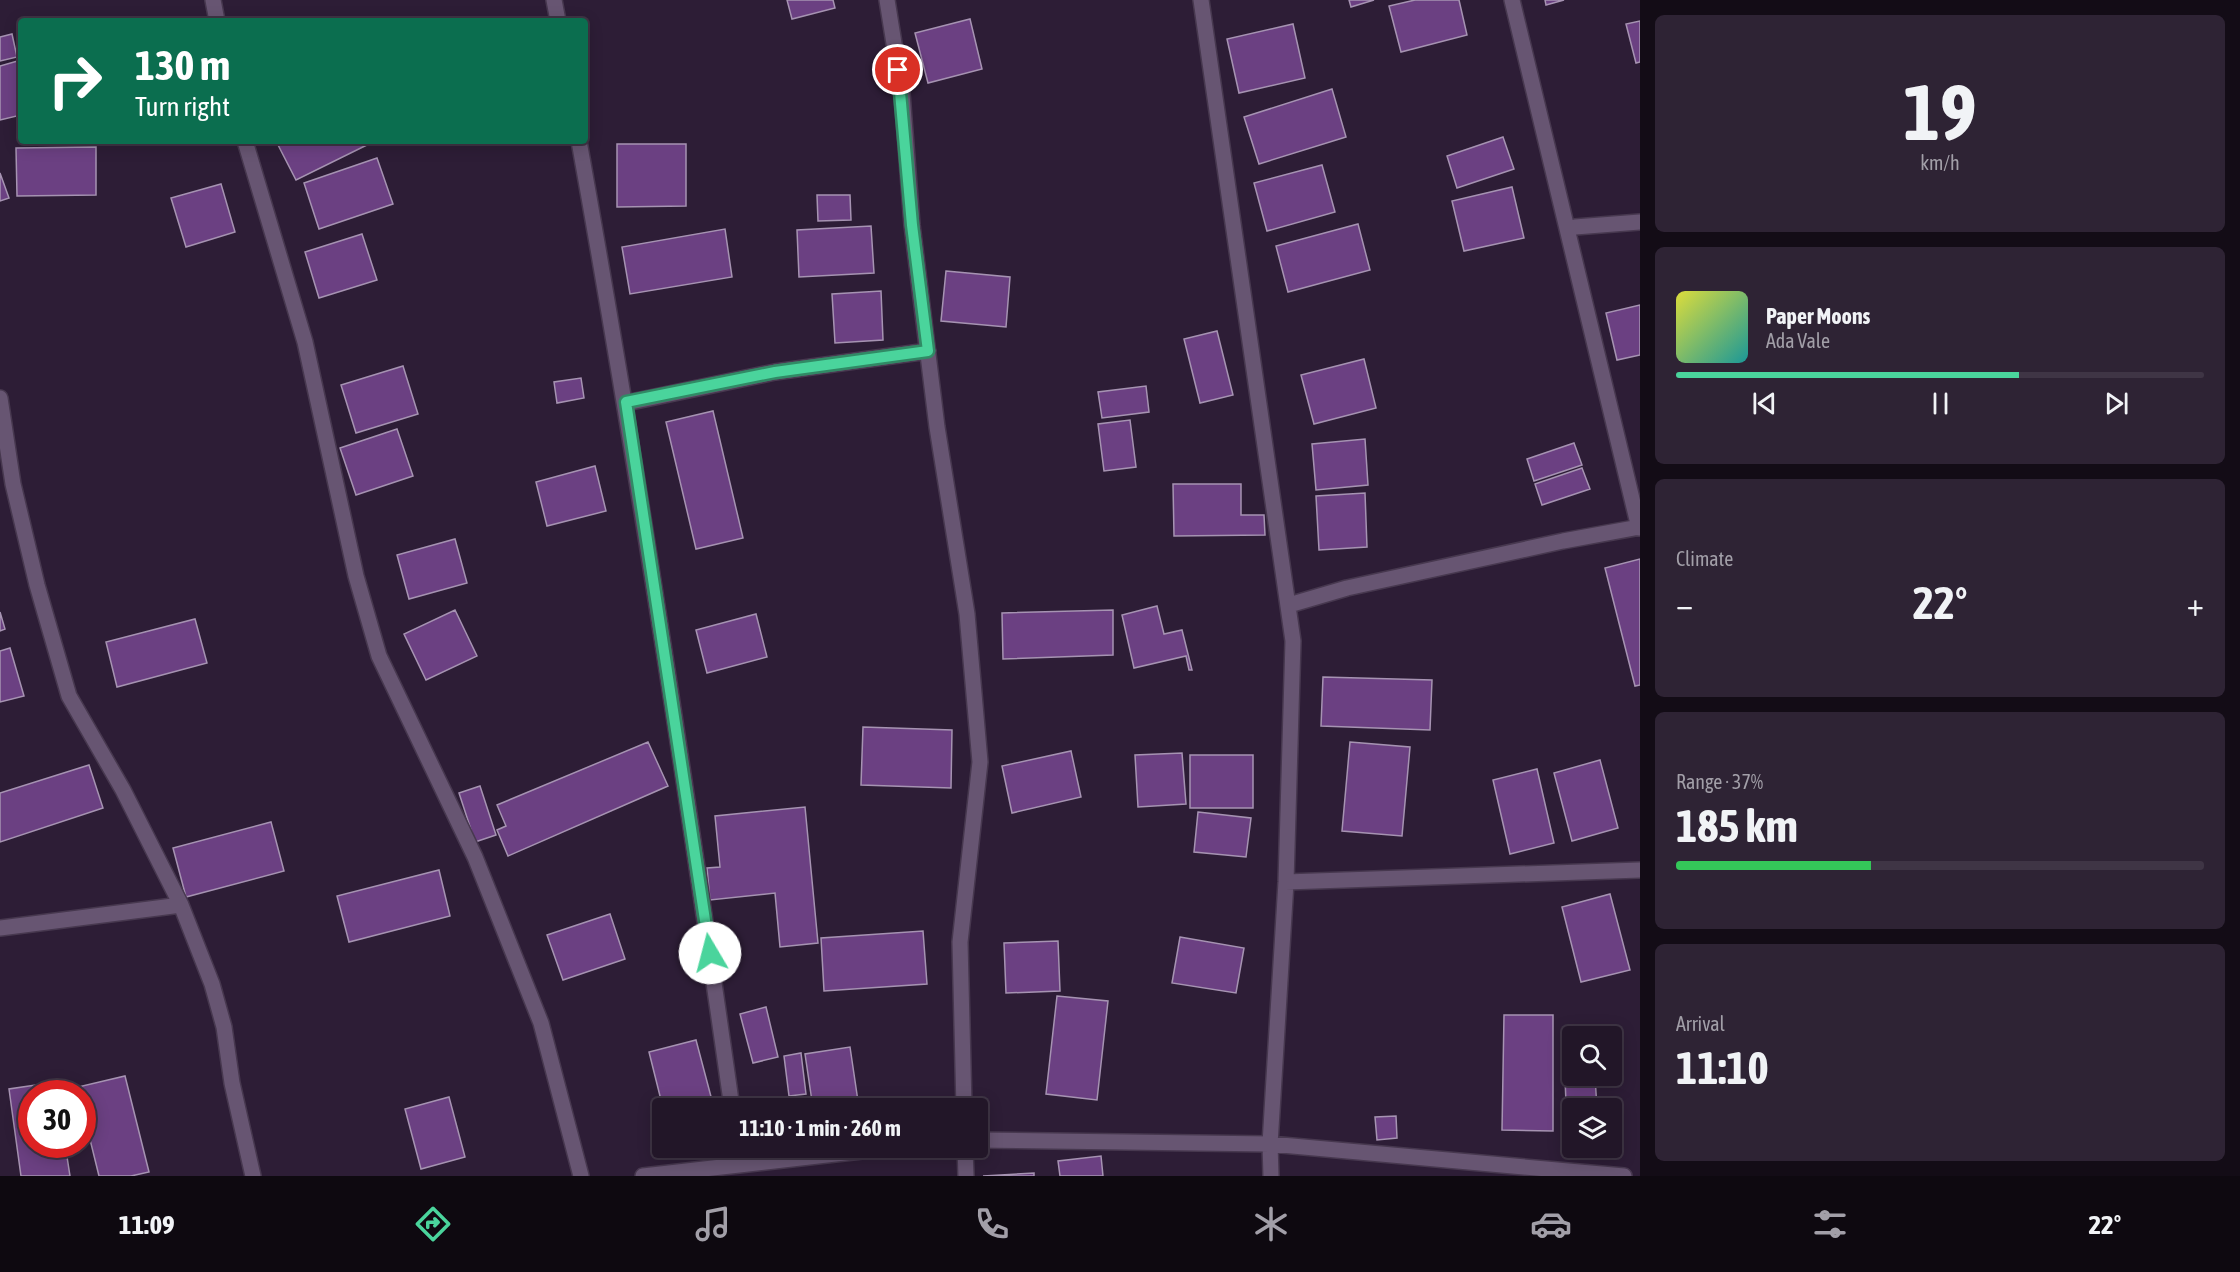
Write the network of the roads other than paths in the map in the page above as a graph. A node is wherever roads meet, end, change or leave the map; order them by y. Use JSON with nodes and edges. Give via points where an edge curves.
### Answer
{"nodes":[{"id":1,"x":213,"y":0,"type":"edge"},
{"id":2,"x":554,"y":0,"type":"edge"},
{"id":3,"x":887,"y":0,"type":"edge"},
{"id":4,"x":1201,"y":0,"type":"edge"},
{"id":5,"x":1512,"y":0,"type":"edge"},
{"id":6,"x":216,"y":18,"type":"edge"},
{"id":7,"x":557,"y":18,"type":"edge"},
{"id":8,"x":246,"y":144,"type":"edge"},
{"id":9,"x":580,"y":144,"type":"edge"},
{"id":10,"x":1640,"y":222,"type":"edge"},
{"id":11,"x":1575,"y":227,"type":"dead end"},
{"id":12,"x":928,"y":351,"type":"junction"},
{"id":13,"x":0,"y":398,"type":"edge"},
{"id":14,"x":626,"y":402,"type":"junction"},
{"id":15,"x":1640,"y":527,"type":"edge"},
{"id":16,"x":1289,"y":605,"type":"junction"},
{"id":17,"x":1640,"y":870,"type":"edge"},
{"id":18,"x":1286,"y":882,"type":"junction"},
{"id":19,"x":182,"y":905,"type":"junction"},
{"id":20,"x":0,"y":928,"type":"edge"},
{"id":21,"x":731,"y":1098,"type":"edge"},
{"id":22,"x":964,"y":1098,"type":"edge"},
{"id":23,"x":988,"y":1140,"type":"edge"},
{"id":24,"x":1270,"y":1144,"type":"junction"},
{"id":25,"x":739,"y":1158,"type":"edge"},
{"id":26,"x":789,"y":1158,"type":"edge"},
{"id":27,"x":965,"y":1158,"type":"edge"},
{"id":28,"x":740,"y":1163,"type":"junction"},
{"id":29,"x":1584,"y":1175,"type":"edge"},
{"id":30,"x":253,"y":1176,"type":"edge"},
{"id":31,"x":581,"y":1176,"type":"edge"},
{"id":32,"x":643,"y":1176,"type":"edge"},
{"id":33,"x":966,"y":1176,"type":"edge"},
{"id":34,"x":1271,"y":1176,"type":"edge"},
{"id":35,"x":1624,"y":1176,"type":"edge"}],
"edges":[{"from":1,"to":6,"type":"street"},
{"from":2,"to":7,"type":"street"},
{"from":3,"to":12,"type":"street","via":[[902,93],[912,225]]},
{"from":4,"to":16,"type":"street"},
{"from":5,"to":15,"type":"street"},
{"from":8,"to":31,"type":"street","via":[[306,342],[356,576],[379,656],[475,857],[542,1023]]},
{"from":9,"to":14,"type":"street"},
{"from":10,"to":11,"type":"street"},
{"from":12,"to":14,"type":"street","via":[[775,372]]},
{"from":12,"to":22,"type":"street","via":[[967,614],[980,762],[960,942]]},
{"from":13,"to":19,"type":"street","via":[[37,585],[69,696]]},
{"from":14,"to":21,"type":"street"},
{"from":15,"to":16,"type":"street","via":[[1347,588]]},
{"from":16,"to":18,"type":"street","via":[[1293,696]]},
{"from":17,"to":18,"type":"street"},
{"from":18,"to":24,"type":"street"},
{"from":19,"to":20,"type":"street"},
{"from":19,"to":30,"type":"street","via":[[212,984]]},
{"from":23,"to":24,"type":"street"},
{"from":24,"to":29,"type":"street"},
{"from":24,"to":34,"type":"street"},
{"from":25,"to":28,"type":"street"},
{"from":26,"to":28,"type":"street"},
{"from":27,"to":33,"type":"street"},
{"from":28,"to":32,"type":"street"},
{"from":29,"to":35,"type":"street"}]}
